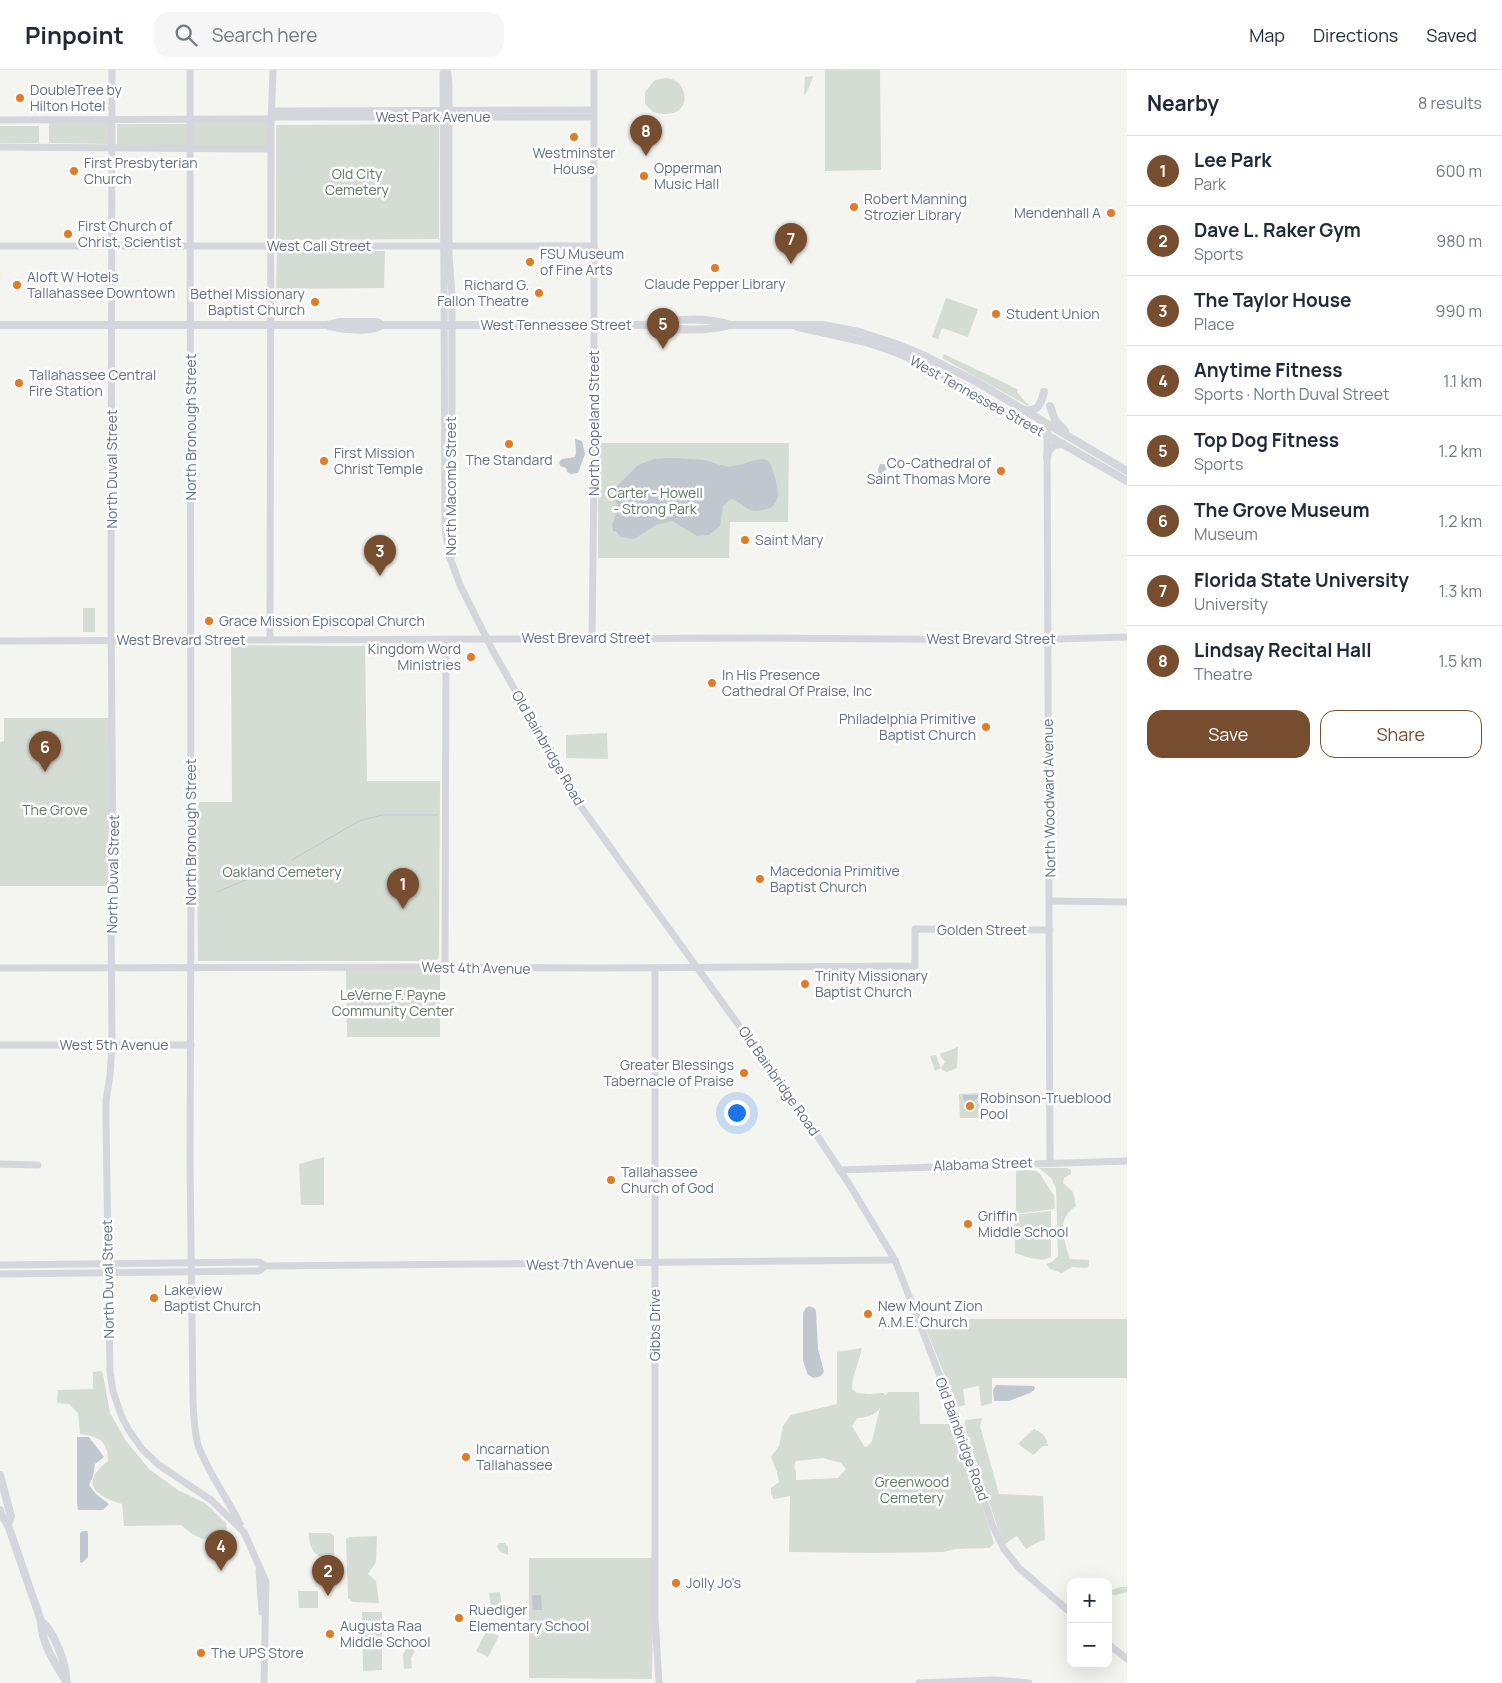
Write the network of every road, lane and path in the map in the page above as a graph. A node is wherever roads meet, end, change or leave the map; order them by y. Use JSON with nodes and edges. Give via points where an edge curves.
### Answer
{"nodes":[{"id":1,"x":112,"y":70,"type":"edge"},
{"id":2,"x":190,"y":70,"type":"edge"},
{"id":3,"x":274,"y":70,"type":"edge"},
{"id":4,"x":446,"y":70,"type":"edge"},
{"id":5,"x":594,"y":70,"type":"edge"},
{"id":6,"x":446,"y":114,"type":"junction"},
{"id":7,"x":594,"y":114,"type":"junction"},
{"id":8,"x":272,"y":116,"type":"junction"},
{"id":9,"x":0,"y":120,"type":"edge"},
{"id":10,"x":112,"y":120,"type":"junction"},
{"id":11,"x":190,"y":120,"type":"junction"},
{"id":12,"x":0,"y":147,"type":"edge"},
{"id":13,"x":112,"y":148,"type":"junction"},
{"id":14,"x":191,"y":148,"type":"junction"},
{"id":15,"x":271,"y":148,"type":"junction"},
{"id":16,"x":0,"y":246,"type":"edge"},
{"id":17,"x":112,"y":246,"type":"junction"},
{"id":18,"x":191,"y":246,"type":"junction"},
{"id":19,"x":271,"y":246,"type":"junction"},
{"id":20,"x":594,"y":246,"type":"junction"},
{"id":21,"x":446,"y":247,"type":"junction"},
{"id":22,"x":0,"y":325,"type":"edge"},
{"id":23,"x":111,"y":325,"type":"junction"},
{"id":24,"x":191,"y":325,"type":"junction"},
{"id":25,"x":271,"y":325,"type":"junction"},
{"id":26,"x":448,"y":325,"type":"junction"},
{"id":27,"x":594,"y":325,"type":"junction"},
{"id":28,"x":788,"y":325,"type":"junction"},
{"id":29,"x":1044,"y":392,"type":"dead end"},
{"id":30,"x":1050,"y":406,"type":"dead end"},
{"id":31,"x":1023,"y":410,"type":"junction"},
{"id":32,"x":1046,"y":423,"type":"junction"},
{"id":33,"x":1047,"y":434,"type":"junction"},
{"id":34,"x":1074,"y":440,"type":"junction"},
{"id":35,"x":1066,"y":446,"type":"junction"},
{"id":36,"x":1047,"y":456,"type":"junction"},
{"id":37,"x":1127,"y":471,"type":"edge"},
{"id":38,"x":1127,"y":481,"type":"edge"},
{"id":39,"x":452,"y":562,"type":"joint"},
{"id":40,"x":1127,"y":637,"type":"edge"},
{"id":41,"x":592,"y":638,"type":"junction"},
{"id":42,"x":487,"y":639,"type":"junction"},
{"id":43,"x":1046,"y":639,"type":"junction"},
{"id":44,"x":113,"y":640,"type":"junction"},
{"id":45,"x":270,"y":640,"type":"junction"},
{"id":46,"x":446,"y":640,"type":"junction"},
{"id":47,"x":0,"y":641,"type":"edge"},
{"id":48,"x":191,"y":641,"type":"junction"},
{"id":49,"x":1050,"y":901,"type":"junction"},
{"id":50,"x":1127,"y":902,"type":"edge"},
{"id":51,"x":1050,"y":930,"type":"junction"},
{"id":52,"x":914,"y":966,"type":"joint"},
{"id":53,"x":191,"y":967,"type":"junction"},
{"id":54,"x":445,"y":967,"type":"junction"},
{"id":55,"x":699,"y":967,"type":"junction"},
{"id":56,"x":0,"y":968,"type":"edge"},
{"id":57,"x":112,"y":968,"type":"junction"},
{"id":58,"x":655,"y":968,"type":"junction"},
{"id":59,"x":0,"y":1045,"type":"edge"},
{"id":60,"x":112,"y":1045,"type":"junction"},
{"id":61,"x":190,"y":1045,"type":"junction"},
{"id":62,"x":1127,"y":1160,"type":"edge"},
{"id":63,"x":1050,"y":1162,"type":"junction"},
{"id":64,"x":0,"y":1164,"type":"edge"},
{"id":65,"x":38,"y":1165,"type":"dead end"},
{"id":66,"x":856,"y":1169,"type":"junction"},
{"id":67,"x":839,"y":1170,"type":"junction"},
{"id":68,"x":849,"y":1184,"type":"junction"},
{"id":69,"x":895,"y":1260,"type":"junction"},
{"id":70,"x":108,"y":1262,"type":"junction"},
{"id":71,"x":162,"y":1262,"type":"junction"},
{"id":72,"x":191,"y":1262,"type":"junction"},
{"id":73,"x":655,"y":1263,"type":"junction"},
{"id":74,"x":0,"y":1265,"type":"edge"},
{"id":75,"x":265,"y":1266,"type":"junction"},
{"id":76,"x":162,"y":1271,"type":"junction"},
{"id":77,"x":192,"y":1271,"type":"junction"},
{"id":78,"x":108,"y":1272,"type":"junction"},
{"id":79,"x":0,"y":1274,"type":"edge"},
{"id":80,"x":0,"y":1475,"type":"edge"},
{"id":81,"x":0,"y":1510,"type":"edge"},
{"id":82,"x":8,"y":1525,"type":"junction"},
{"id":83,"x":244,"y":1532,"type":"junction"},
{"id":84,"x":1067,"y":1609,"type":"edge"},
{"id":85,"x":1112,"y":1647,"type":"edge"},
{"id":86,"x":1127,"y":1659,"type":"edge"},
{"id":87,"x":66,"y":1682,"type":"edge"},
{"id":88,"x":264,"y":1683,"type":"edge"},
{"id":89,"x":659,"y":1683,"type":"edge"},
{"id":90,"x":919,"y":1683,"type":"edge"},
{"id":91,"x":1029,"y":1683,"type":"edge"}],
"edges":[{"from":1,"to":10,"type":"street","name":"North Duval Street"},
{"from":2,"to":11,"type":"street","name":"North Bronough Street"},
{"from":3,"to":8,"type":"street"},
{"from":4,"to":6,"type":"street","name":"North Macomb Street","via":[[443,73]]},
{"from":5,"to":7,"type":"street","name":"North Copeland Street"},
{"from":6,"to":7,"type":"street","name":"West Park Avenue"},
{"from":6,"to":8,"type":"street","name":"West Park Avenue"},
{"from":6,"to":21,"type":"street","name":"North Macomb Street"},
{"from":7,"to":20,"type":"street","name":"North Copeland Street"},
{"from":8,"to":11,"type":"street","name":"West Park Avenue"},
{"from":8,"to":15,"type":"street"},
{"from":9,"to":10,"type":"street","name":"West Park Avenue"},
{"from":10,"to":11,"type":"street","name":"West Park Avenue"},
{"from":10,"to":13,"type":"street","name":"North Duval Street"},
{"from":11,"to":14,"type":"street","name":"North Bronough Street"},
{"from":12,"to":13,"type":"street"},
{"from":13,"to":14,"type":"street"},
{"from":13,"to":17,"type":"street","name":"North Duval Street"},
{"from":14,"to":15,"type":"street"},
{"from":14,"to":18,"type":"street","name":"North Bronough Street"},
{"from":15,"to":19,"type":"street"},
{"from":16,"to":17,"type":"street","name":"West Call Street"},
{"from":17,"to":18,"type":"street","name":"West Call Street"},
{"from":17,"to":23,"type":"street","name":"North Duval Street"},
{"from":18,"to":19,"type":"street","name":"West Call Street"},
{"from":18,"to":24,"type":"street","name":"North Bronough Street"},
{"from":19,"to":21,"type":"street","name":"West Call Street"},
{"from":19,"to":25,"type":"street"},
{"from":20,"to":21,"type":"street","name":"West Call Street"},
{"from":20,"to":27,"type":"street","name":"North Copeland Street"},
{"from":21,"to":26,"type":"street","name":"North Macomb Street"},
{"from":22,"to":23,"type":"main road","name":"West Tennessee Street"},
{"from":23,"to":24,"type":"main road","name":"West Tennessee Street"},
{"from":23,"to":44,"type":"street","name":"North Duval Street"},
{"from":24,"to":25,"type":"main road","name":"West Tennessee Street"},
{"from":24,"to":48,"type":"street","name":"North Bronough Street"},
{"from":25,"to":26,"type":"main road","name":"West Tennessee Street","via":[[377,329],[382,325]]},
{"from":25,"to":45,"type":"street"},
{"from":26,"to":27,"type":"main road","name":"West Tennessee Street"},
{"from":26,"to":39,"type":"street","name":"North Macomb Street","via":[[445,529]]},
{"from":27,"to":28,"type":"main road","name":"West Tennessee Street","via":[[665,328]]},
{"from":27,"to":41,"type":"street","name":"North Copeland Street"},
{"from":28,"to":31,"type":"main road","name":"West Tennessee Street","via":[[819,324],[889,342],[940,363]]},
{"from":28,"to":33,"type":"main road","name":"West Tennessee Street","via":[[858,340],[906,356]]},
{"from":29,"to":31,"type":"main road","via":[[1037,408]]},
{"from":30,"to":34,"type":"main road","via":[[1055,421]]},
{"from":31,"to":32,"type":"main road","name":"West Tennessee Street"},
{"from":32,"to":33,"type":"street","name":"North Woodward Avenue"},
{"from":32,"to":34,"type":"main road","name":"West Tennessee Street"},
{"from":33,"to":35,"type":"main road","name":"West Tennessee Street"},
{"from":33,"to":36,"type":"street","name":"North Woodward Avenue"},
{"from":34,"to":37,"type":"main road","name":"West Tennessee Street"},
{"from":35,"to":36,"type":"main road","via":[[1056,444]]},
{"from":35,"to":38,"type":"main road","name":"West Tennessee Street"},
{"from":36,"to":43,"type":"street","name":"North Woodward Avenue"},
{"from":39,"to":42,"type":"street","name":"Old Bainbridge Road","via":[[457,580]]},
{"from":40,"to":43,"type":"street","name":"West Brevard Street"},
{"from":41,"to":42,"type":"street","name":"West Brevard Street"},
{"from":41,"to":43,"type":"street","name":"West Brevard Street"},
{"from":42,"to":46,"type":"street","name":"West Brevard Street"},
{"from":42,"to":55,"type":"street","name":"Old Bainbridge Road","via":[[579,804]]},
{"from":43,"to":49,"type":"street","name":"North Woodward Avenue"},
{"from":44,"to":47,"type":"street","name":"West Brevard Street"},
{"from":44,"to":48,"type":"street","name":"West Brevard Street"},
{"from":44,"to":57,"type":"street","name":"North Duval Street"},
{"from":45,"to":46,"type":"street","name":"West Brevard Street"},
{"from":45,"to":48,"type":"street","name":"West Brevard Street"},
{"from":46,"to":54,"type":"street"},
{"from":48,"to":53,"type":"street","name":"North Bronough Street"},
{"from":49,"to":50,"type":"street"},
{"from":49,"to":51,"type":"street","name":"North Woodward Avenue"},
{"from":51,"to":52,"type":"street","name":"Golden Street","via":[[915,929]]},
{"from":51,"to":63,"type":"street","name":"North Woodward Avenue"},
{"from":52,"to":55,"type":"street","name":"West 4th Avenue"},
{"from":53,"to":54,"type":"street","name":"West 4th Avenue"},
{"from":53,"to":57,"type":"street","name":"West 4th Avenue"},
{"from":53,"to":61,"type":"street","name":"North Bronough Street"},
{"from":54,"to":58,"type":"street","name":"West 4th Avenue"},
{"from":55,"to":58,"type":"street","name":"West 4th Avenue"},
{"from":55,"to":67,"type":"street","name":"Old Bainbridge Road"},
{"from":56,"to":57,"type":"street","name":"West 4th Avenue"},
{"from":57,"to":60,"type":"street","name":"North Duval Street"},
{"from":58,"to":73,"type":"street","name":"Gibbs Drive"},
{"from":59,"to":60,"type":"street","name":"West 5th Avenue"},
{"from":60,"to":61,"type":"street","name":"West 5th Avenue"},
{"from":60,"to":70,"type":"street","name":"North Duval Street","via":[[106,1108]]},
{"from":61,"to":72,"type":"street","name":"North Bronough Street"},
{"from":62,"to":63,"type":"street","name":"Alabama Street"},
{"from":63,"to":66,"type":"street","name":"Alabama Street"},
{"from":64,"to":65,"type":"street"},
{"from":66,"to":67,"type":"street","name":"Alabama Street"},
{"from":66,"to":68,"type":"street"},
{"from":67,"to":68,"type":"street","name":"Old Bainbridge Road"},
{"from":68,"to":69,"type":"street","name":"Old Bainbridge Road"},
{"from":69,"to":73,"type":"street","name":"West 7th Avenue"},
{"from":69,"to":84,"type":"street","name":"Old Bainbridge Road","via":[[962,1433],[999,1540],[1019,1568]]},
{"from":70,"to":71,"type":"street","name":"West 7th Avenue"},
{"from":70,"to":74,"type":"street","name":"West 7th Avenue"},
{"from":70,"to":78,"type":"street","name":"North Duval Street"},
{"from":71,"to":72,"type":"street","name":"West 7th Avenue"},
{"from":71,"to":76,"type":"street"},
{"from":72,"to":75,"type":"street","name":"West 7th Avenue","via":[[259,1262]]},
{"from":72,"to":77,"type":"street","name":"North Bronough Street"},
{"from":73,"to":75,"type":"street","name":"West 7th Avenue"},
{"from":73,"to":89,"type":"street","name":"Gibbs Drive"},
{"from":75,"to":77,"type":"street","name":"West 7th Avenue","via":[[259,1271]]},
{"from":76,"to":77,"type":"street","name":"West 7th Avenue"},
{"from":76,"to":78,"type":"street","name":"West 7th Avenue"},
{"from":77,"to":83,"type":"street","name":"North Bronough Street","via":[[196,1433],[207,1466]]},
{"from":78,"to":79,"type":"street","name":"West 7th Avenue"},
{"from":78,"to":83,"type":"street","name":"North Duval Street","via":[[110,1372],[119,1409],[128,1429],[142,1450],[211,1500]]},
{"from":80,"to":82,"type":"main road","via":[[11,1516]]},
{"from":81,"to":82,"type":"main road"},
{"from":82,"to":87,"type":"main road","via":[[41,1621],[48,1627],[66,1670]]},
{"from":83,"to":88,"type":"street","name":"North Duval Street","via":[[266,1582]]},
{"from":85,"to":86,"type":"street"},
{"from":90,"to":91,"type":"street","via":[[995,1680]]}]}
